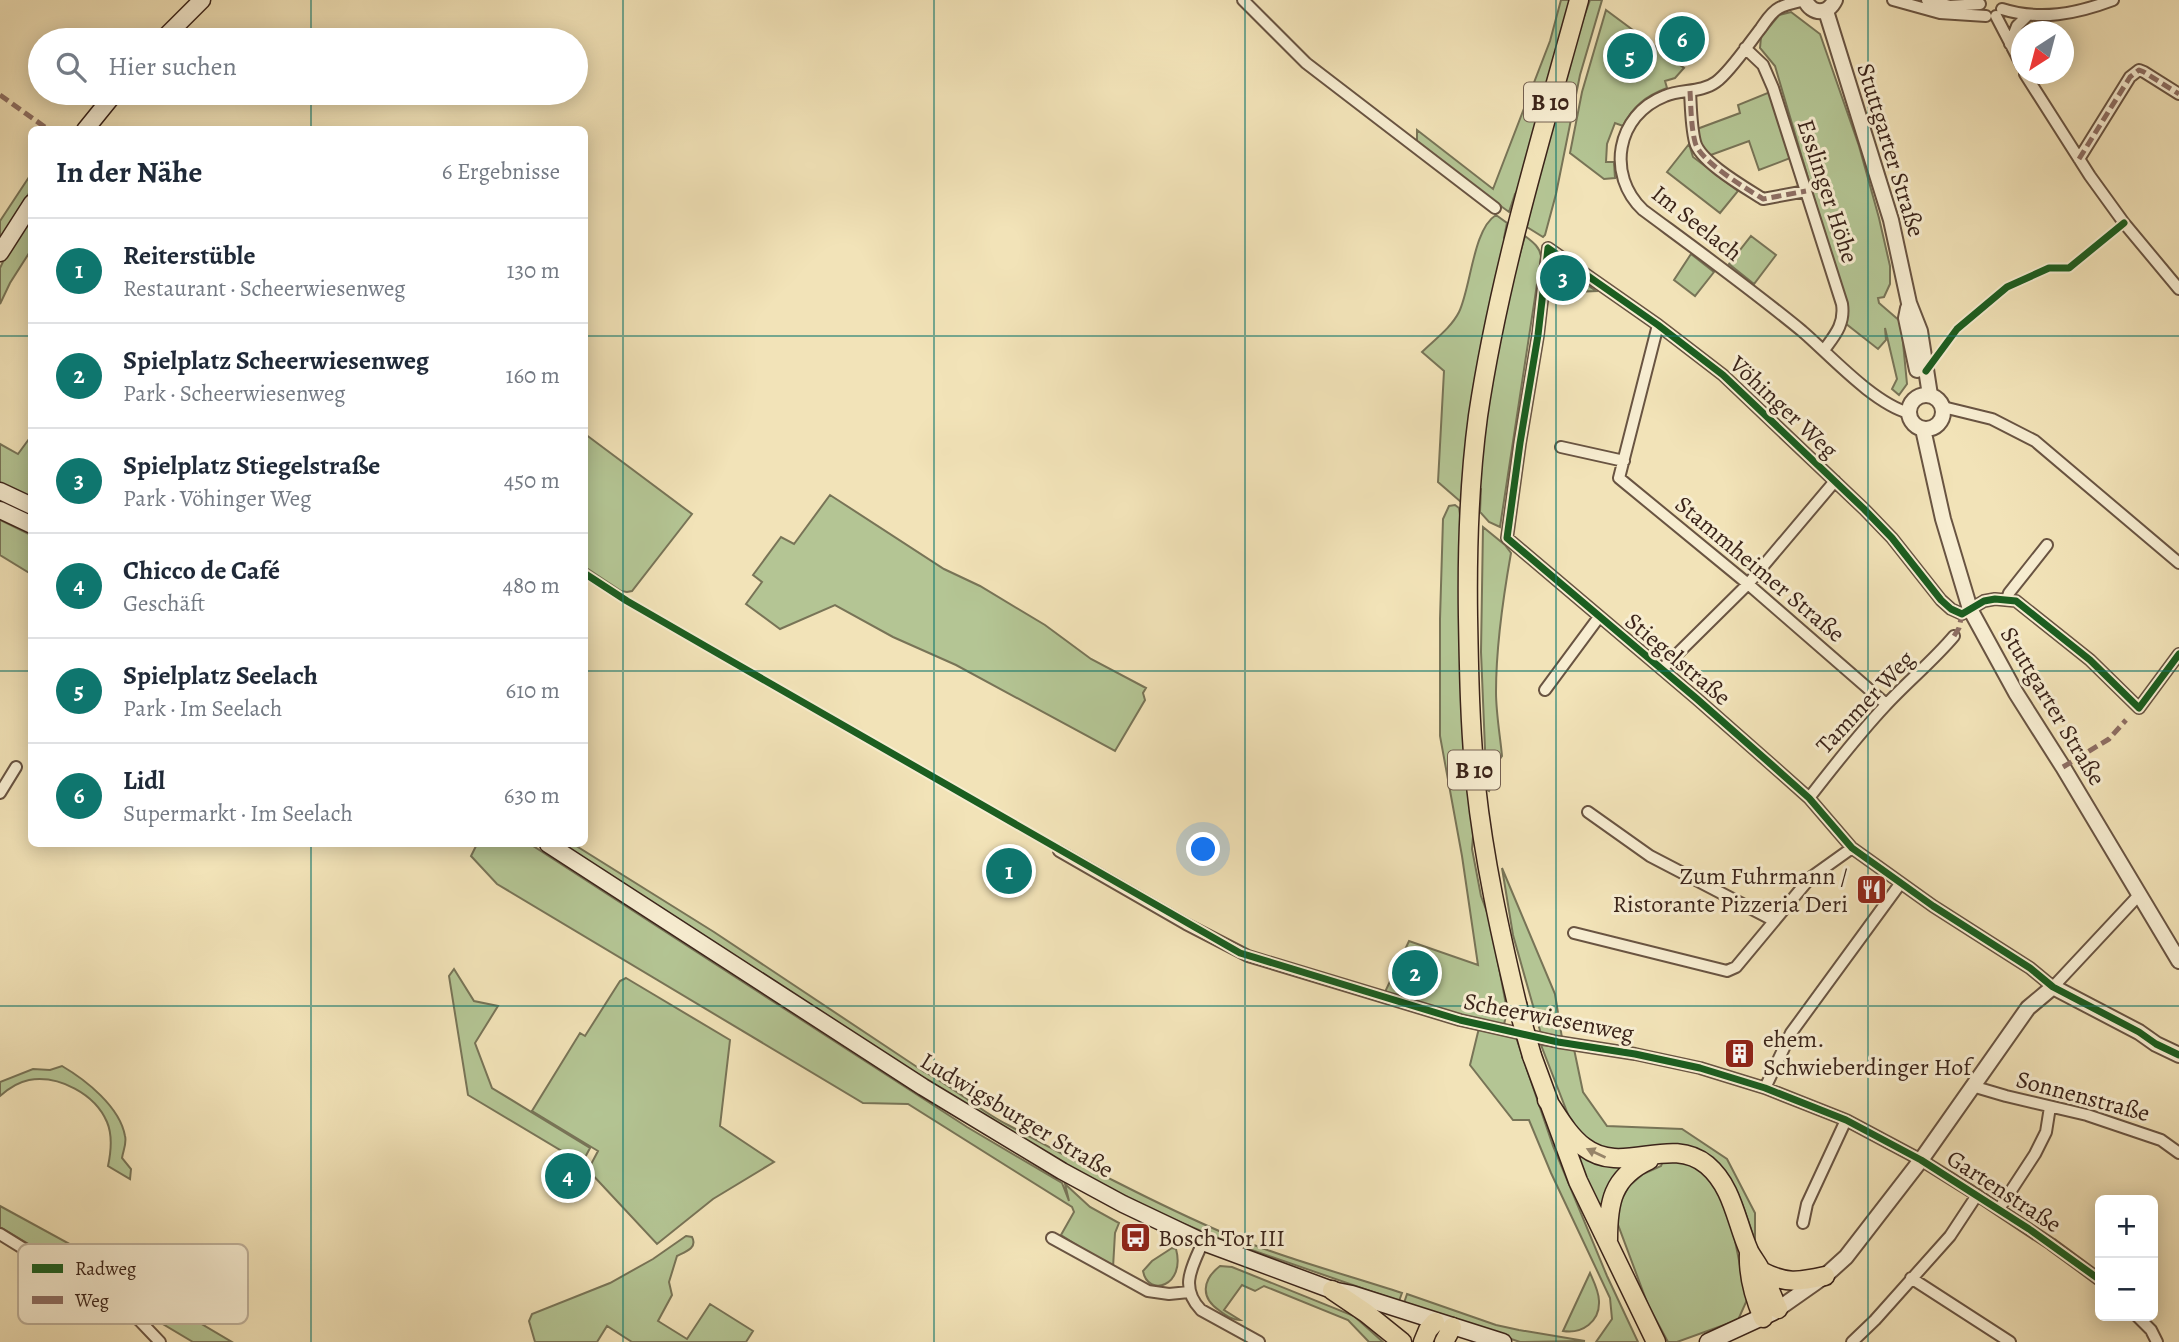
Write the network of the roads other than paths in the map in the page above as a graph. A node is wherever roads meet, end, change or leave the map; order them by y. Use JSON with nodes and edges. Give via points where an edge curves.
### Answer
{"nodes":[{"id":1,"x":202,"y":0,"type":"edge"},
{"id":2,"x":1243,"y":0,"type":"edge"},
{"id":3,"x":1579,"y":0,"type":"edge"},
{"id":4,"x":1805,"y":0,"type":"edge"},
{"id":5,"x":1893,"y":0,"type":"edge"},
{"id":6,"x":1927,"y":0,"type":"edge"},
{"id":7,"x":2113,"y":0,"type":"edge"},
{"id":8,"x":1980,"y":2,"type":"edge"},
{"id":9,"x":1834,"y":3,"type":"edge"},
{"id":10,"x":1997,"y":10,"type":"edge"},
{"id":11,"x":2027,"y":16,"type":"junction"},
{"id":12,"x":174,"y":28,"type":"edge"},
{"id":13,"x":2010,"y":44,"type":"joint"},
{"id":14,"x":1745,"y":48,"type":"junction"},
{"id":15,"x":2031,"y":84,"type":"edge"},
{"id":16,"x":1690,"y":91,"type":"junction"},
{"id":17,"x":2179,"y":94,"type":"edge"},
{"id":18,"x":105,"y":105,"type":"edge"},
{"id":19,"x":88,"y":126,"type":"edge"},
{"id":20,"x":2079,"y":159,"type":"junction"},
{"id":21,"x":1806,"y":191,"type":"junction"},
{"id":22,"x":1495,"y":208,"type":"dead end"},
{"id":23,"x":28,"y":209,"type":"edge"},
{"id":24,"x":1548,"y":248,"type":"joint"},
{"id":25,"x":0,"y":253,"type":"edge"},
{"id":26,"x":2179,"y":289,"type":"edge"},
{"id":27,"x":1658,"y":325,"type":"junction"},
{"id":28,"x":1824,"y":350,"type":"junction"},
{"id":29,"x":1925,"y":395,"type":"junction"},
{"id":30,"x":1943,"y":411,"type":"junction"},
{"id":31,"x":1909,"y":413,"type":"junction"},
{"id":32,"x":1927,"y":428,"type":"junction"},
{"id":33,"x":1561,"y":447,"type":"dead end"},
{"id":34,"x":1624,"y":461,"type":"junction"},
{"id":35,"x":1835,"y":481,"type":"junction"},
{"id":36,"x":0,"y":491,"type":"edge"},
{"id":37,"x":28,"y":504,"type":"edge"},
{"id":38,"x":0,"y":510,"type":"edge"},
{"id":39,"x":28,"y":523,"type":"edge"},
{"id":40,"x":2047,"y":545,"type":"dead end"},
{"id":41,"x":2179,"y":563,"type":"edge"},
{"id":42,"x":1748,"y":584,"type":"junction"},
{"id":43,"x":2007,"y":599,"type":"junction"},
{"id":44,"x":1970,"y":609,"type":"junction"},
{"id":45,"x":1599,"y":617,"type":"junction"},
{"id":46,"x":1954,"y":636,"type":"dead end"},
{"id":47,"x":2179,"y":654,"type":"edge"},
{"id":48,"x":1662,"y":669,"type":"junction"},
{"id":49,"x":1545,"y":690,"type":"dead end"},
{"id":50,"x":1886,"y":704,"type":"junction"},
{"id":51,"x":16,"y":767,"type":"dead end"},
{"id":52,"x":0,"y":793,"type":"edge"},
{"id":53,"x":1809,"y":798,"type":"junction"},
{"id":54,"x":1588,"y":812,"type":"dead end"},
{"id":55,"x":553,"y":847,"type":"edge"},
{"id":56,"x":1852,"y":848,"type":"junction"},
{"id":57,"x":1059,"y":851,"type":"dead end"},
{"id":58,"x":1900,"y":884,"type":"junction"},
{"id":59,"x":2139,"y":895,"type":"junction"},
{"id":60,"x":1773,"y":920,"type":"junction"},
{"id":61,"x":1574,"y":933,"type":"dead end"},
{"id":62,"x":2179,"y":961,"type":"edge"},
{"id":63,"x":2053,"y":987,"type":"junction"},
{"id":64,"x":2179,"y":1055,"type":"edge"},
{"id":65,"x":1972,"y":1086,"type":"junction"},
{"id":66,"x":1765,"y":1088,"type":"junction"},
{"id":67,"x":1547,"y":1100,"type":"junction"},
{"id":68,"x":2050,"y":1107,"type":"junction"},
{"id":69,"x":1846,"y":1120,"type":"junction"},
{"id":70,"x":2179,"y":1153,"type":"edge"},
{"id":71,"x":1662,"y":1154,"type":"junction"},
{"id":72,"x":1921,"y":1160,"type":"junction"},
{"id":73,"x":1977,"y":1195,"type":"junction"},
{"id":74,"x":1999,"y":1209,"type":"junction"},
{"id":75,"x":1803,"y":1223,"type":"dead end"},
{"id":76,"x":0,"y":1234,"type":"edge"},
{"id":77,"x":1052,"y":1238,"type":"dead end"},
{"id":78,"x":1203,"y":1242,"type":"junction"},
{"id":79,"x":1608,"y":1244,"type":"junction"},
{"id":80,"x":18,"y":1245,"type":"edge"},
{"id":81,"x":1749,"y":1251,"type":"junction"},
{"id":82,"x":1761,"y":1271,"type":"junction"},
{"id":83,"x":1825,"y":1276,"type":"junction"},
{"id":84,"x":2095,"y":1276,"type":"edge"},
{"id":85,"x":1911,"y":1278,"type":"junction"},
{"id":86,"x":1332,"y":1290,"type":"junction"},
{"id":87,"x":1189,"y":1292,"type":"junction"},
{"id":88,"x":1771,"y":1313,"type":"junction"},
{"id":89,"x":2142,"y":1321,"type":"edge"},
{"id":90,"x":143,"y":1324,"type":"edge"},
{"id":91,"x":1443,"y":1330,"type":"edge"},
{"id":92,"x":1653,"y":1337,"type":"edge"},
{"id":93,"x":160,"y":1342,"type":"edge"},
{"id":94,"x":1259,"y":1342,"type":"edge"},
{"id":95,"x":1402,"y":1342,"type":"edge"},
{"id":96,"x":1423,"y":1342,"type":"edge"},
{"id":97,"x":1503,"y":1342,"type":"edge"},
{"id":98,"x":1709,"y":1342,"type":"edge"},
{"id":99,"x":1853,"y":1342,"type":"edge"},
{"id":100,"x":2010,"y":1342,"type":"edge"},
{"id":101,"x":2157,"y":1342,"type":"edge"}],
"edges":[{"from":1,"to":12,"type":"main road"},
{"from":2,"to":22,"type":"street","via":[[1323,77]]},
{"from":3,"to":67,"type":"main road","number":"B 10","bridge":true,"via":[[1511,245],[1488,356],[1471,484],[1466,573],[1469,705],[1487,864],[1517,1004]]},
{"from":4,"to":9,"type":"street","via":[[1815,11]]},
{"from":4,"to":14,"type":"street","name":"Im Seelach","via":[[1776,10]]},
{"from":5,"to":10,"type":"street","via":[[1940,13]]},
{"from":6,"to":8,"type":"street","via":[[1950,6]]},
{"from":7,"to":11,"type":"street","via":[[2073,13]]},
{"from":8,"to":10,"type":"street","via":[[1981,11]]},
{"from":9,"to":29,"type":"street","name":"Stuttgarter Straße","via":[[1909,303],[1920,331]]},
{"from":10,"to":11,"type":"street"},
{"from":10,"to":13,"type":"street"},
{"from":11,"to":13,"type":"street"},
{"from":14,"to":16,"type":"street","name":"Im Seelach","via":[[1718,81]]},
{"from":14,"to":21,"type":"street","name":"Esslinger Höhe","via":[[1767,73]]},
{"from":15,"to":20,"type":"street"},
{"from":16,"to":21,"type":"street","via":[[1695,144],[1706,159],[1763,199]]},
{"from":16,"to":28,"type":"street","name":"Im Seelach","via":[[1663,96],[1642,108],[1629,125],[1620,164],[1627,191],[1643,210]]},
{"from":17,"to":20,"type":"street","via":[[2144,72],[2135,72]]},
{"from":18,"to":19,"type":"main road"},
{"from":20,"to":26,"type":"street"},
{"from":21,"to":28,"type":"street","name":"Esslinger Höhe","via":[[1844,316]]},
{"from":23,"to":25,"type":"main road"},
{"from":24,"to":27,"type":"street","name":"Vöhinger Weg"},
{"from":24,"to":45,"type":"street","name":"Stiegelstraße","via":[[1507,538]]},
{"from":27,"to":34,"type":"street"},
{"from":27,"to":35,"type":"street","name":"Vöhinger Weg","via":[[1723,374]]},
{"from":28,"to":31,"type":"street","name":"Im Seelach","via":[[1888,404]]},
{"from":29,"to":30,"type":"street","via":[[1938,399]]},
{"from":29,"to":31,"type":"street","via":[[1911,404]]},
{"from":30,"to":32,"type":"street","via":[[1939,423]]},
{"from":30,"to":41,"type":"street","via":[[1992,419],[2035,441]]},
{"from":31,"to":32,"type":"street","name":"Stuttgarter Straße","via":[[1914,425]]},
{"from":32,"to":44,"type":"street","name":"Stuttgarter Straße","via":[[1950,542]]},
{"from":33,"to":34,"type":"street"},
{"from":34,"to":42,"type":"street","name":"Stammheimer Straße","via":[[1619,478]]},
{"from":35,"to":42,"type":"street"},
{"from":35,"to":44,"type":"street","name":"Vöhinger Weg","via":[[1892,538],[1941,600],[1962,614]]},
{"from":36,"to":37,"type":"main road"},
{"from":38,"to":39,"type":"main road"},
{"from":40,"to":43,"type":"street"},
{"from":42,"to":48,"type":"street"},
{"from":42,"to":50,"type":"street","name":"Stammheimer Straße"},
{"from":43,"to":44,"type":"street","via":[[1984,601]]},
{"from":43,"to":47,"type":"street","via":[[2016,601],[2090,660],[2139,708]]},
{"from":44,"to":59,"type":"street","name":"Stuttgarter Straße"},
{"from":45,"to":48,"type":"street","name":"Stiegelstraße"},
{"from":45,"to":49,"type":"street","name":"Stiegelstraße"},
{"from":46,"to":50,"type":"street","name":"Tammer Weg"},
{"from":48,"to":53,"type":"street","name":"Stiegelstraße"},
{"from":50,"to":53,"type":"street","name":"Tammer Weg"},
{"from":51,"to":52,"type":"street"},
{"from":53,"to":56,"type":"street","name":"Stiegelstraße"},
{"from":54,"to":60,"type":"street","via":[[1650,856]]},
{"from":55,"to":78,"type":"main road","name":"Ludwigsburger Straße","via":[[876,1057],[1051,1164]]},
{"from":56,"to":58,"type":"street","name":"Stiegelstraße"},
{"from":56,"to":60,"type":"street","via":[[1810,878]]},
{"from":57,"to":66,"type":"street","name":"Scheerwiesenweg","via":[[1248,956],[1460,1020],[1700,1068]]},
{"from":58,"to":63,"type":"street","name":"Stiegelstraße"},
{"from":58,"to":66,"type":"street","via":[[1791,1033]]},
{"from":59,"to":62,"type":"street","name":"Stuttgarter Straße"},
{"from":59,"to":63,"type":"street"},
{"from":60,"to":61,"type":"street","via":[[1736,967],[1727,971]]},
{"from":63,"to":64,"type":"street"},
{"from":63,"to":65,"type":"street","via":[[2028,1009]]},
{"from":65,"to":68,"type":"street","name":"Sonnenstraße"},
{"from":65,"to":72,"type":"street"},
{"from":66,"to":69,"type":"street","name":"Scheerwiesenweg"},
{"from":71,"to":67,"type":"main road","one_way":true,"via":[[1612,1159],[1591,1152],[1574,1138]]},
{"from":67,"to":79,"type":"main road","number":"B 10"},
{"from":68,"to":70,"type":"street","name":"Sonnenstraße","via":[[2161,1140]]},
{"from":68,"to":74,"type":"street","via":[[2046,1132],[2035,1154]]},
{"from":69,"to":72,"type":"street","name":"Scheerwiesenweg"},
{"from":69,"to":75,"type":"street","via":[[1807,1204]]},
{"from":71,"to":79,"type":"main road","via":[[1631,1170],[1616,1188],[1611,1197]]},
{"from":71,"to":81,"type":"main road","via":[[1689,1155],[1716,1175],[1732,1201]]},
{"from":72,"to":73,"type":"street","name":"Gartenstraße"},
{"from":72,"to":83,"type":"street","via":[[1865,1236]]},
{"from":73,"to":74,"type":"street","name":"Gartenstraße"},
{"from":73,"to":85,"type":"street","via":[[1950,1236]]},
{"from":74,"to":84,"type":"street","name":"Gartenstraße"},
{"from":76,"to":80,"type":"street"},
{"from":77,"to":87,"type":"street","via":[[1148,1291]]},
{"from":78,"to":86,"type":"main road","name":"Ludwigsburger Straße"},
{"from":78,"to":87,"type":"street","via":[[1189,1277]]},
{"from":79,"to":92,"type":"main road","number":"B 10"},
{"from":81,"to":82,"type":"main road"},
{"from":81,"to":88,"type":"main road","via":[[1750,1278]]},
{"from":82,"to":83,"type":"main road","via":[[1792,1282]]},
{"from":82,"to":88,"type":"main road"},
{"from":83,"to":88,"type":"street"},
{"from":85,"to":99,"type":"street"},
{"from":85,"to":100,"type":"street"},
{"from":86,"to":91,"type":"main road","name":"Ludwigsburger Straße"},
{"from":86,"to":95,"type":"main road"},
{"from":87,"to":94,"type":"street","via":[[1201,1310]]},
{"from":88,"to":98,"type":"main road"},
{"from":89,"to":101,"type":"street"},
{"from":90,"to":93,"type":"street"},
{"from":91,"to":96,"type":"main road","via":[[1427,1330]]},
{"from":91,"to":97,"type":"main road","name":"Ludwigsburger Straße"}]}
